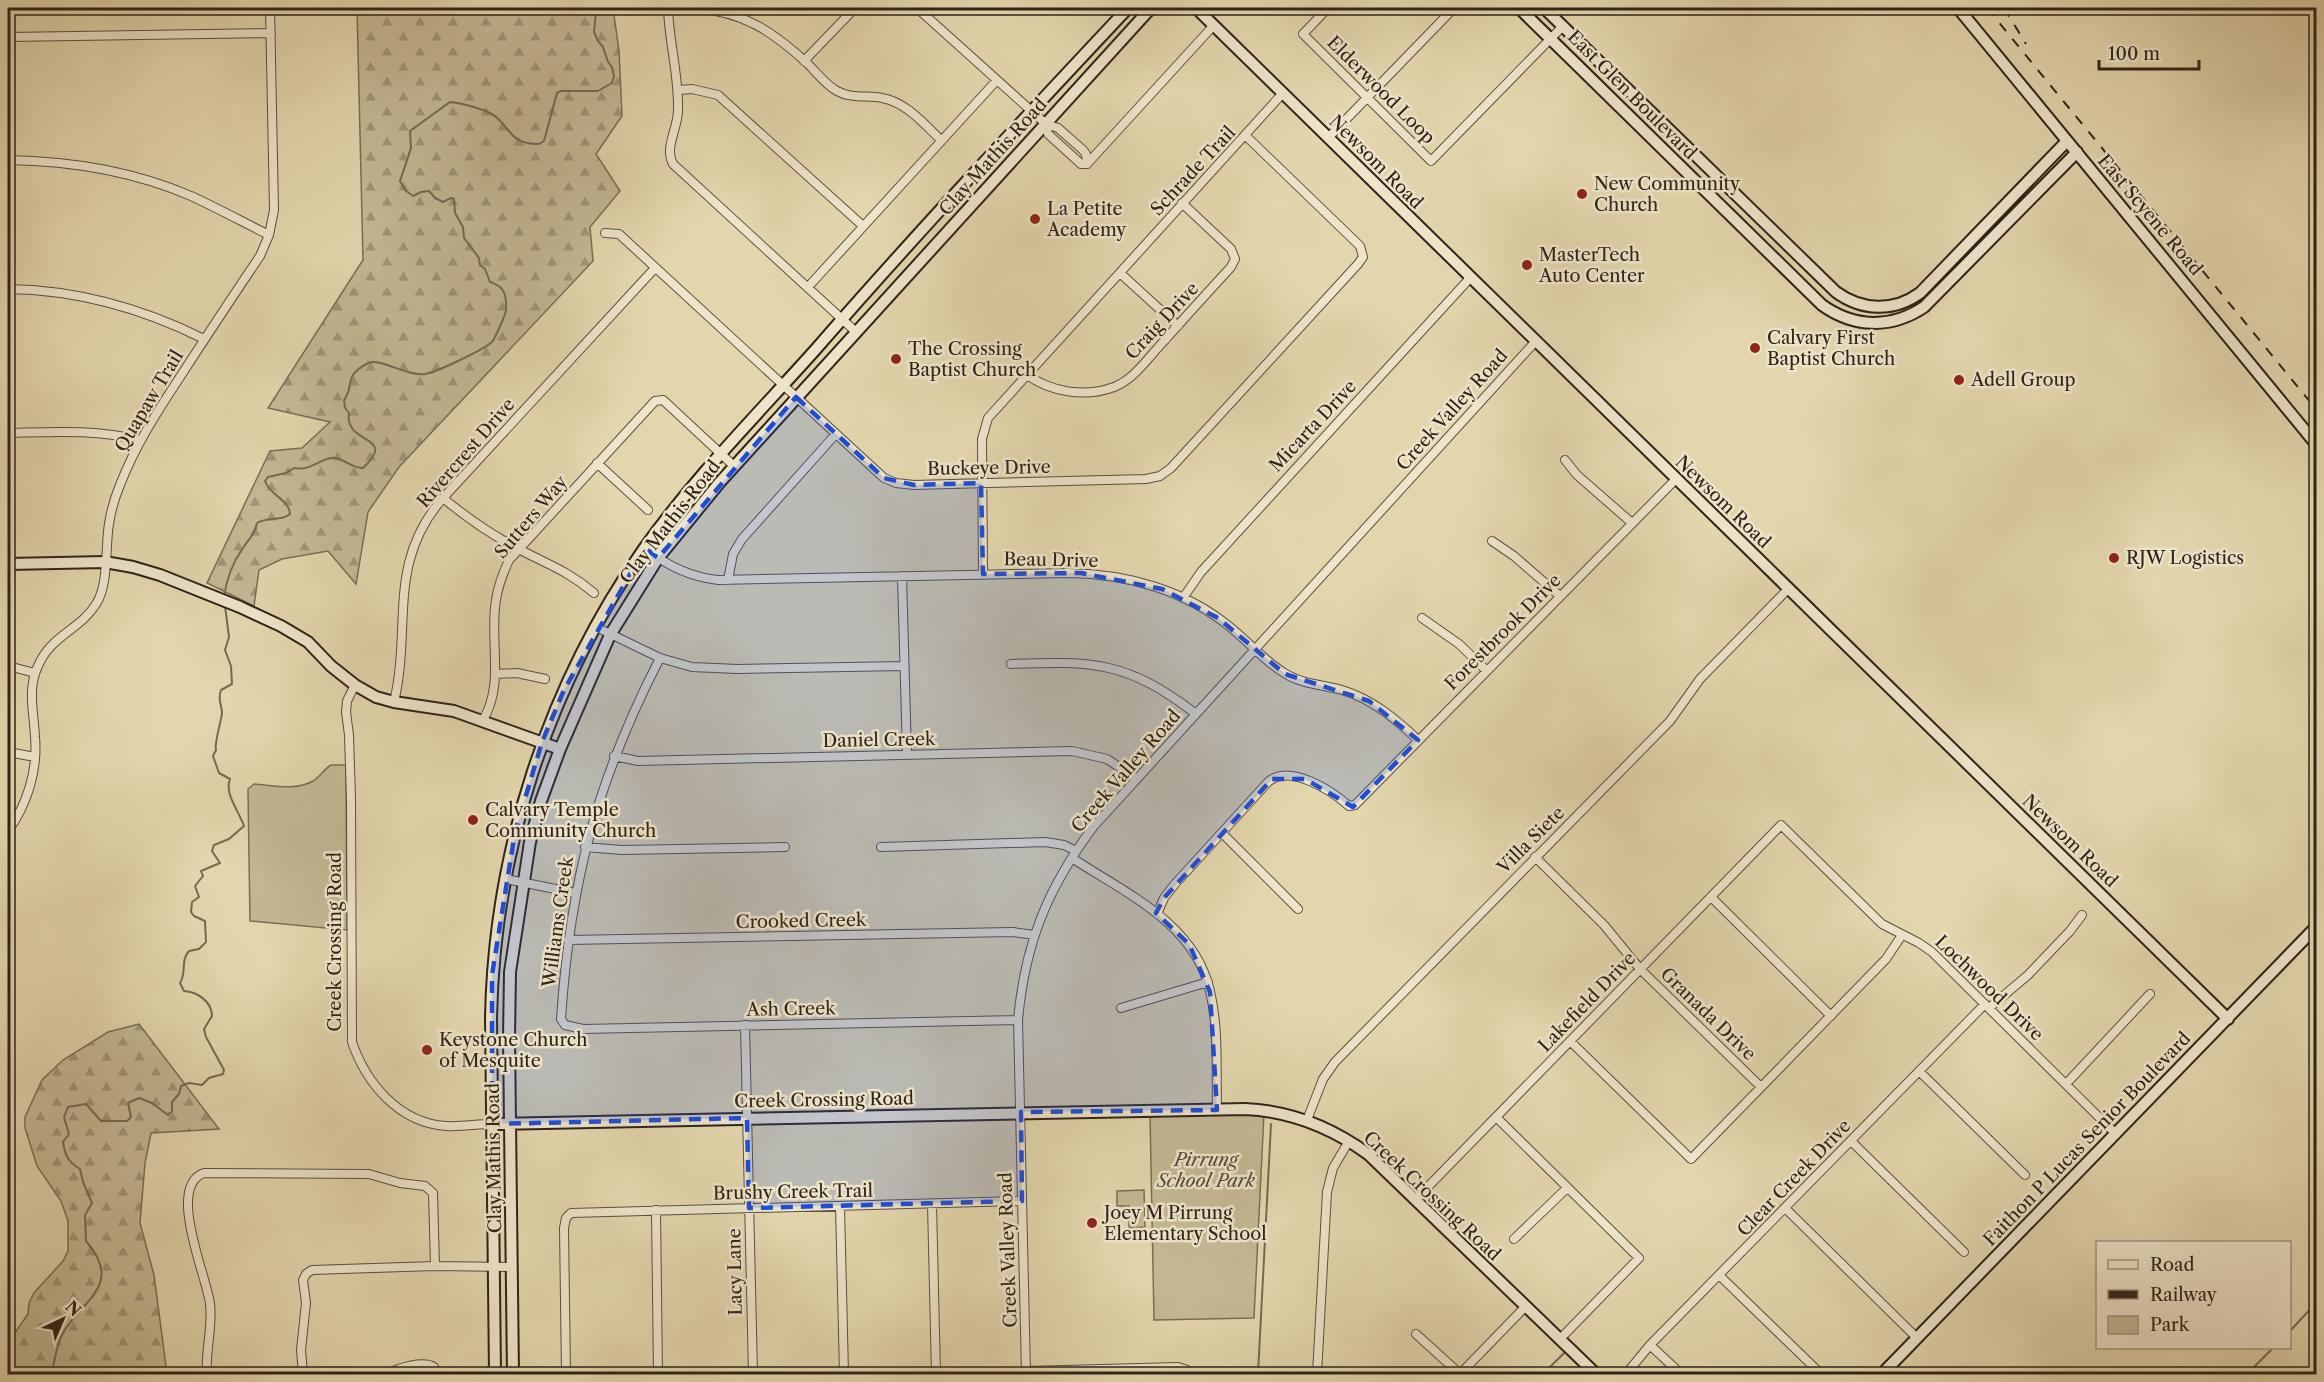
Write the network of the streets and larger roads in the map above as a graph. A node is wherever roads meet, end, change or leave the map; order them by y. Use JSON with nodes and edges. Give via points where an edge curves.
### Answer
{"nodes":[{"id":1,"x":270,"y":8,"type":"edge"},
{"id":2,"x":668,"y":8,"type":"edge"},
{"id":3,"x":680,"y":8,"type":"edge"},
{"id":4,"x":695,"y":8,"type":"edge"},
{"id":5,"x":855,"y":8,"type":"edge"},
{"id":6,"x":917,"y":8,"type":"edge"},
{"id":7,"x":1128,"y":8,"type":"edge"},
{"id":8,"x":1150,"y":8,"type":"edge"},
{"id":9,"x":1196,"y":8,"type":"edge"},
{"id":10,"x":1328,"y":8,"type":"edge"},
{"id":11,"x":1454,"y":8,"type":"edge"},
{"id":12,"x":1519,"y":8,"type":"edge"},
{"id":13,"x":1544,"y":8,"type":"edge"},
{"id":14,"x":1958,"y":8,"type":"edge"},
{"id":15,"x":1214,"y":26,"type":"junction"},
{"id":16,"x":1563,"y":26,"type":"junction"},
{"id":17,"x":271,"y":33,"type":"junction"},
{"id":18,"x":8,"y":37,"type":"edge"},
{"id":19,"x":1550,"y":38,"type":"junction"},
{"id":20,"x":804,"y":61,"type":"junction"},
{"id":21,"x":997,"y":80,"type":"junction"},
{"id":22,"x":679,"y":90,"type":"junction"},
{"id":23,"x":1283,"y":93,"type":"junction"},
{"id":24,"x":1367,"y":97,"type":"junction"},
{"id":25,"x":1031,"y":111,"type":"junction"},
{"id":26,"x":1046,"y":124,"type":"junction"},
{"id":27,"x":1246,"y":136,"type":"junction"},
{"id":28,"x":1328,"y":138,"type":"junction"},
{"id":29,"x":941,"y":140,"type":"junction"},
{"id":30,"x":1072,"y":140,"type":"junction"},
{"id":31,"x":1680,"y":140,"type":"junction"},
{"id":32,"x":2067,"y":141,"type":"junction"},
{"id":33,"x":1065,"y":149,"type":"junction"},
{"id":34,"x":1668,"y":153,"type":"junction"},
{"id":35,"x":2077,"y":153,"type":"junction"},
{"id":36,"x":8,"y":160,"type":"edge"},
{"id":37,"x":1087,"y":164,"type":"junction"},
{"id":38,"x":971,"y":177,"type":"junction"},
{"id":39,"x":986,"y":190,"type":"junction"},
{"id":40,"x":1182,"y":203,"type":"junction"},
{"id":41,"x":863,"y":226,"type":"junction"},
{"id":42,"x":604,"y":233,"type":"dead end"},
{"id":43,"x":269,"y":236,"type":"junction"},
{"id":44,"x":1966,"y":246,"type":"junction"},
{"id":45,"x":1975,"y":255,"type":"junction"},
{"id":46,"x":656,"y":268,"type":"junction"},
{"id":47,"x":1120,"y":273,"type":"junction"},
{"id":48,"x":1820,"y":276,"type":"junction"},
{"id":49,"x":1470,"y":278,"type":"junction"},
{"id":50,"x":808,"y":287,"type":"junction"},
{"id":51,"x":8,"y":289,"type":"edge"},
{"id":52,"x":1807,"y":290,"type":"junction"},
{"id":53,"x":1885,"y":307,"type":"junction"},
{"id":54,"x":842,"y":318,"type":"junction"},
{"id":55,"x":1885,"y":323,"type":"junction"},
{"id":56,"x":1178,"y":326,"type":"junction"},
{"id":57,"x":856,"y":332,"type":"junction"},
{"id":58,"x":204,"y":339,"type":"junction"},
{"id":59,"x":1534,"y":342,"type":"junction"},
{"id":60,"x":1026,"y":374,"type":"junction"},
{"id":61,"x":783,"y":385,"type":"junction"},
{"id":62,"x":796,"y":397,"type":"junction"},
{"id":63,"x":8,"y":433,"type":"edge"},
{"id":64,"x":835,"y":435,"type":"junction"},
{"id":65,"x":139,"y":440,"type":"junction"},
{"id":66,"x":2316,"y":444,"type":"edge"},
{"id":67,"x":722,"y":454,"type":"junction"},
{"id":68,"x":1565,"y":460,"type":"dead end"},
{"id":69,"x":597,"y":463,"type":"junction"},
{"id":70,"x":734,"y":466,"type":"junction"},
{"id":71,"x":1676,"y":479,"type":"junction"},
{"id":72,"x":981,"y":483,"type":"junction"},
{"id":73,"x":443,"y":498,"type":"junction"},
{"id":74,"x":648,"y":510,"type":"dead end"},
{"id":75,"x":1632,"y":523,"type":"junction"},
{"id":76,"x":1492,"y":541,"type":"dead end"},
{"id":77,"x":645,"y":548,"type":"junction"},
{"id":78,"x":519,"y":549,"type":"junction"},
{"id":79,"x":658,"y":558,"type":"junction"},
{"id":80,"x":105,"y":562,"type":"junction"},
{"id":81,"x":8,"y":564,"type":"edge"},
{"id":82,"x":983,"y":574,"type":"junction"},
{"id":83,"x":902,"y":576,"type":"junction"},
{"id":84,"x":728,"y":580,"type":"junction"},
{"id":85,"x":1788,"y":589,"type":"junction"},
{"id":86,"x":594,"y":592,"type":"dead end"},
{"id":87,"x":1560,"y":596,"type":"junction"},
{"id":88,"x":1183,"y":598,"type":"junction"},
{"id":89,"x":1422,"y":618,"type":"dead end"},
{"id":90,"x":596,"y":627,"type":"junction"},
{"id":91,"x":610,"y":635,"type":"junction"},
{"id":92,"x":1254,"y":648,"type":"junction"},
{"id":93,"x":660,"y":658,"type":"junction"},
{"id":94,"x":1011,"y":664,"type":"dead end"},
{"id":95,"x":8,"y":666,"type":"edge"},
{"id":96,"x":904,"y":666,"type":"junction"},
{"id":97,"x":1487,"y":670,"type":"junction"},
{"id":98,"x":35,"y":673,"type":"junction"},
{"id":99,"x":495,"y":674,"type":"junction"},
{"id":100,"x":545,"y":679,"type":"dead end"},
{"id":101,"x":355,"y":685,"type":"junction"},
{"id":102,"x":394,"y":702,"type":"junction"},
{"id":103,"x":1196,"y":714,"type":"junction"},
{"id":104,"x":483,"y":720,"type":"junction"},
{"id":105,"x":1418,"y":740,"type":"junction"},
{"id":106,"x":542,"y":742,"type":"junction"},
{"id":107,"x":560,"y":748,"type":"junction"},
{"id":108,"x":8,"y":752,"type":"edge"},
{"id":109,"x":907,"y":754,"type":"junction"},
{"id":110,"x":614,"y":756,"type":"junction"},
{"id":111,"x":35,"y":758,"type":"junction"},
{"id":112,"x":1137,"y":779,"type":"junction"},
{"id":113,"x":1781,"y":825,"type":"joint"},
{"id":114,"x":8,"y":831,"type":"edge"},
{"id":115,"x":1222,"y":833,"type":"junction"},
{"id":116,"x":585,"y":847,"type":"junction"},
{"id":117,"x":785,"y":847,"type":"dead end"},
{"id":118,"x":881,"y":847,"type":"dead end"},
{"id":119,"x":1074,"y":854,"type":"junction"},
{"id":120,"x":1535,"y":857,"type":"junction"},
{"id":121,"x":506,"y":879,"type":"junction"},
{"id":122,"x":522,"y":883,"type":"junction"},
{"id":123,"x":575,"y":894,"type":"junction"},
{"id":124,"x":1711,"y":897,"type":"junction"},
{"id":125,"x":1298,"y":909,"type":"dead end"},
{"id":126,"x":1157,"y":914,"type":"junction"},
{"id":127,"x":2082,"y":915,"type":"dead end"},
{"id":128,"x":2316,"y":927,"type":"edge"},
{"id":129,"x":1034,"y":935,"type":"junction"},
{"id":130,"x":1902,"y":935,"type":"junction"},
{"id":131,"x":568,"y":940,"type":"junction"},
{"id":132,"x":1640,"y":969,"type":"junction"},
{"id":133,"x":1208,"y":982,"type":"junction"},
{"id":134,"x":2150,"y":994,"type":"dead end"},
{"id":135,"x":1987,"y":1006,"type":"junction"},
{"id":136,"x":1121,"y":1008,"type":"dead end"},
{"id":137,"x":1832,"y":1016,"type":"junction"},
{"id":138,"x":2228,"y":1018,"type":"junction"},
{"id":139,"x":1018,"y":1020,"type":"junction"},
{"id":140,"x":565,"y":1025,"type":"joint"},
{"id":141,"x":745,"y":1025,"type":"junction"},
{"id":142,"x":1570,"y":1041,"type":"junction"},
{"id":143,"x":1919,"y":1071,"type":"junction"},
{"id":144,"x":2066,"y":1084,"type":"junction"},
{"id":145,"x":1761,"y":1087,"type":"junction"},
{"id":146,"x":1217,"y":1110,"type":"junction"},
{"id":147,"x":1021,"y":1112,"type":"junction"},
{"id":148,"x":1496,"y":1117,"type":"junction"},
{"id":149,"x":747,"y":1118,"type":"junction"},
{"id":150,"x":1307,"y":1120,"type":"junction"},
{"id":151,"x":510,"y":1123,"type":"junction"},
{"id":152,"x":492,"y":1124,"type":"junction"},
{"id":153,"x":2116,"y":1134,"type":"junction"},
{"id":154,"x":1349,"y":1141,"type":"junction"},
{"id":155,"x":1851,"y":1141,"type":"junction"},
{"id":156,"x":2025,"y":1175,"type":"dead end"},
{"id":157,"x":1568,"y":1188,"type":"junction"},
{"id":158,"x":1415,"y":1200,"type":"junction"},
{"id":159,"x":1022,"y":1201,"type":"junction"},
{"id":160,"x":932,"y":1204,"type":"junction"},
{"id":161,"x":840,"y":1206,"type":"junction"},
{"id":162,"x":749,"y":1208,"type":"junction"},
{"id":163,"x":1785,"y":1208,"type":"junction"},
{"id":164,"x":656,"y":1210,"type":"junction"},
{"id":165,"x":1514,"y":1239,"type":"dead end"},
{"id":166,"x":1964,"y":1252,"type":"dead end"},
{"id":167,"x":435,"y":1266,"type":"junction"},
{"id":168,"x":494,"y":1267,"type":"junction"},
{"id":169,"x":511,"y":1268,"type":"junction"},
{"id":170,"x":1719,"y":1275,"type":"junction"},
{"id":171,"x":1526,"y":1306,"type":"junction"},
{"id":172,"x":1416,"y":1334,"type":"dead end"},
{"id":173,"x":1917,"y":1338,"type":"junction"},
{"id":174,"x":1560,"y":1340,"type":"junction"},
{"id":175,"x":1650,"y":1345,"type":"junction"},
{"id":176,"x":436,"y":1371,"type":"edge"},
{"id":177,"x":1026,"y":1373,"type":"edge"},
{"id":178,"x":207,"y":1374,"type":"edge"},
{"id":179,"x":303,"y":1374,"type":"edge"},
{"id":180,"x":387,"y":1374,"type":"edge"},
{"id":181,"x":495,"y":1374,"type":"edge"},
{"id":182,"x":513,"y":1374,"type":"edge"},
{"id":183,"x":566,"y":1374,"type":"edge"},
{"id":184,"x":658,"y":1374,"type":"edge"},
{"id":185,"x":753,"y":1374,"type":"edge"},
{"id":186,"x":844,"y":1374,"type":"edge"},
{"id":187,"x":936,"y":1374,"type":"edge"},
{"id":188,"x":1191,"y":1374,"type":"edge"},
{"id":189,"x":1317,"y":1374,"type":"edge"},
{"id":190,"x":1460,"y":1374,"type":"edge"},
{"id":191,"x":1596,"y":1374,"type":"edge"},
{"id":192,"x":1626,"y":1374,"type":"edge"},
{"id":193,"x":1681,"y":1374,"type":"edge"},
{"id":194,"x":1821,"y":1374,"type":"edge"},
{"id":195,"x":1882,"y":1374,"type":"edge"}],
"edges":[{"from":1,"to":17,"type":"street","name":"Quapaw Trail"},
{"from":2,"to":3,"type":"street"},
{"from":2,"to":22,"type":"street"},
{"from":4,"to":20,"type":"street","via":[[745,15]]},
{"from":5,"to":20,"type":"street"},
{"from":6,"to":21,"type":"street"},
{"from":7,"to":25,"type":"street","name":"Clay Mathis Road"},
{"from":8,"to":26,"type":"street","name":"Clay Mathis Road"},
{"from":9,"to":15,"type":"street","name":"Newsom Road"},
{"from":10,"to":24,"type":"street","name":"Elderwood Loop","via":[[1303,34]]},
{"from":11,"to":24,"type":"street"},
{"from":12,"to":19,"type":"street","name":"East Glen Boulevard"},
{"from":13,"to":16,"type":"street","name":"East Glen Boulevard"},
{"from":14,"to":32,"type":"street","name":"East Scyene Road"},
{"from":15,"to":23,"type":"street","name":"Newsom Road"},
{"from":15,"to":37,"type":"street"},
{"from":16,"to":19,"type":"street","name":"Elderwood Loop"},
{"from":16,"to":31,"type":"street","name":"East Glen Boulevard"},
{"from":17,"to":18,"type":"street"},
{"from":17,"to":43,"type":"street","name":"Quapaw Trail","via":[[274,210]]},
{"from":19,"to":24,"type":"street","name":"Elderwood Loop","via":[[1431,161]]},
{"from":19,"to":34,"type":"street","name":"East Glen Boulevard"},
{"from":20,"to":29,"type":"street","via":[[837,91],[882,98],[906,108]]},
{"from":21,"to":25,"type":"street"},
{"from":21,"to":29,"type":"street"},
{"from":22,"to":41,"type":"street","via":[[718,95]]},
{"from":22,"to":50,"type":"street","via":[[676,130],[669,152],[673,164]]},
{"from":23,"to":27,"type":"street","name":"Schrade Trail"},
{"from":23,"to":28,"type":"street","name":"Newsom Road"},
{"from":24,"to":28,"type":"street"},
{"from":25,"to":26,"type":"street"},
{"from":25,"to":38,"type":"street","name":"Clay Mathis Road"},
{"from":26,"to":30,"type":"street"},
{"from":26,"to":33,"type":"street","via":[[1048,134]]},
{"from":26,"to":39,"type":"street","name":"Clay Mathis Road"},
{"from":27,"to":40,"type":"street","name":"Schrade Trail"},
{"from":27,"to":72,"type":"street","name":"Buckeye Drive","via":[[1360,246],[1363,257],[1358,264],[1165,472],[1138,480]]},
{"from":28,"to":49,"type":"street","name":"Newsom Road"},
{"from":29,"to":41,"type":"street"},
{"from":30,"to":33,"type":"street"},
{"from":30,"to":37,"type":"street","via":[[1086,154]]},
{"from":31,"to":34,"type":"street"},
{"from":31,"to":48,"type":"street","name":"East Glen Boulevard"},
{"from":32,"to":35,"type":"street","name":"East Scyene Road"},
{"from":32,"to":44,"type":"street","name":"East Glen Boulevard"},
{"from":33,"to":37,"type":"street","via":[[1081,164]]},
{"from":34,"to":52,"type":"street","name":"East Glen Boulevard"},
{"from":35,"to":45,"type":"street","name":"East Glen Boulevard"},
{"from":35,"to":66,"type":"street","name":"East Scyene Road"},
{"from":36,"to":43,"type":"street","via":[[72,164],[134,176],[189,195]]},
{"from":38,"to":39,"type":"street"},
{"from":38,"to":54,"type":"street","name":"Clay Mathis Road"},
{"from":39,"to":57,"type":"street","name":"Clay Mathis Road"},
{"from":40,"to":47,"type":"street","name":"Schrade Trail"},
{"from":40,"to":56,"type":"street","name":"Craig Drive","via":[[1236,256],[1231,267]]},
{"from":41,"to":50,"type":"street"},
{"from":42,"to":46,"type":"street","name":"Buckeye Drive","via":[[619,234]]},
{"from":43,"to":58,"type":"street","name":"Quapaw Trail","via":[[260,256]]},
{"from":44,"to":45,"type":"street"},
{"from":44,"to":53,"type":"street","name":"East Glen Boulevard","via":[[1920,293]]},
{"from":45,"to":55,"type":"street","name":"East Glen Boulevard","via":[[1923,307]]},
{"from":46,"to":61,"type":"street","name":"Buckeye Drive"},
{"from":46,"to":73,"type":"street","name":"Rivercrest Drive"},
{"from":47,"to":56,"type":"street"},
{"from":47,"to":60,"type":"street","name":"Schrade Trail"},
{"from":48,"to":52,"type":"street"},
{"from":48,"to":53,"type":"street","name":"East Glen Boulevard","via":[[1848,300]]},
{"from":49,"to":59,"type":"street","name":"Newsom Road"},
{"from":49,"to":88,"type":"street","name":"Micarta Drive","via":[[1201,572]]},
{"from":50,"to":54,"type":"street"},
{"from":51,"to":58,"type":"street","via":[[64,293],[123,305]]},
{"from":52,"to":55,"type":"street","name":"East Glen Boulevard","via":[[1822,305],[1844,317]]},
{"from":53,"to":55,"type":"street"},
{"from":54,"to":57,"type":"street"},
{"from":54,"to":61,"type":"street","name":"Clay Mathis Road"},
{"from":56,"to":60,"type":"street","name":"Craig Drive","via":[[1137,370],[1115,387],[1063,391],[1048,388]]},
{"from":57,"to":62,"type":"street","name":"Clay Mathis Road"},
{"from":58,"to":65,"type":"street","name":"Quapaw Trail"},
{"from":59,"to":71,"type":"street","name":"Newsom Road"},
{"from":59,"to":92,"type":"street","name":"Creek Valley Road"},
{"from":60,"to":72,"type":"street","name":"Schrade Trail","via":[[985,424]]},
{"from":61,"to":62,"type":"street","name":"Buckeye Drive"},
{"from":61,"to":67,"type":"street","name":"Clay Mathis Road"},
{"from":62,"to":64,"type":"street","name":"Buckeye Drive"},
{"from":62,"to":70,"type":"street","name":"Clay Mathis Road"},
{"from":63,"to":65,"type":"street","via":[[67,432]]},
{"from":64,"to":72,"type":"street","name":"Buckeye Drive","via":[[877,473],[896,483]]},
{"from":64,"to":84,"type":"street","via":[[742,539],[733,554]]},
{"from":65,"to":80,"type":"street","name":"Quapaw Trail","via":[[113,504]]},
{"from":67,"to":69,"type":"street","name":"Sutters Way","via":[[661,399]]},
{"from":67,"to":70,"type":"street"},
{"from":67,"to":77,"type":"street","name":"Clay Mathis Road"},
{"from":68,"to":75,"type":"street"},
{"from":69,"to":74,"type":"street"},
{"from":69,"to":78,"type":"street","name":"Sutters Way"},
{"from":70,"to":79,"type":"street","name":"Clay Mathis Road"},
{"from":71,"to":75,"type":"street","name":"Forestbrook Drive"},
{"from":71,"to":85,"type":"street","name":"Newsom Road"},
{"from":72,"to":82,"type":"street","name":"Schrade Trail"},
{"from":73,"to":78,"type":"street","via":[[476,524]]},
{"from":73,"to":102,"type":"street","name":"Rivercrest Drive","via":[[420,530],[410,554]]},
{"from":75,"to":87,"type":"street","name":"Forestbrook Drive"},
{"from":76,"to":87,"type":"street"},
{"from":77,"to":79,"type":"street","name":"Beau Drive"},
{"from":77,"to":90,"type":"street","name":"Clay Mathis Road"},
{"from":78,"to":86,"type":"street","via":[[560,568]]},
{"from":78,"to":99,"type":"street","name":"Sutters Way","via":[[504,571],[495,602]]},
{"from":79,"to":84,"type":"street","name":"Beau Drive","via":[[692,575]]},
{"from":79,"to":91,"type":"street","name":"Clay Mathis Road"},
{"from":80,"to":81,"type":"street"},
{"from":80,"to":98,"type":"street","name":"Quapaw Trail","via":[[97,603],[47,648]]},
{"from":80,"to":101,"type":"street","via":[[133,567],[213,596],[281,626],[308,642]]},
{"from":82,"to":83,"type":"street","name":"Beau Drive"},
{"from":82,"to":88,"type":"street","name":"Beau Drive","via":[[1104,576],[1150,585]]},
{"from":83,"to":84,"type":"street","name":"Beau Drive"},
{"from":83,"to":96,"type":"street"},
{"from":85,"to":120,"type":"street","name":"Villa Siete","via":[[1700,679],[1670,721]]},
{"from":85,"to":138,"type":"street","name":"Newsom Road"},
{"from":87,"to":97,"type":"street","name":"Forestbrook Drive"},
{"from":88,"to":92,"type":"street","name":"Beau Drive","via":[[1218,618]]},
{"from":89,"to":97,"type":"street"},
{"from":90,"to":91,"type":"street"},
{"from":90,"to":106,"type":"street","name":"Clay Mathis Road"},
{"from":91,"to":93,"type":"street"},
{"from":91,"to":107,"type":"street","name":"Clay Mathis Road"},
{"from":92,"to":103,"type":"street","name":"Creek Valley Road"},
{"from":92,"to":105,"type":"street","name":"Beau Drive","via":[[1292,677],[1369,701]]},
{"from":93,"to":96,"type":"street","via":[[712,669]]},
{"from":93,"to":110,"type":"street","name":"Williams Creek"},
{"from":94,"to":103,"type":"street","via":[[1076,662],[1113,668],[1156,685]]},
{"from":95,"to":98,"type":"street"},
{"from":96,"to":109,"type":"street"},
{"from":97,"to":105,"type":"street","name":"Forestbrook Drive"},
{"from":98,"to":111,"type":"street","name":"Quapaw Trail","via":[[31,689]]},
{"from":99,"to":100,"type":"street"},
{"from":99,"to":104,"type":"street","name":"Sutters Way","via":[[493,697]]},
{"from":101,"to":102,"type":"street"},
{"from":101,"to":152,"type":"street","name":"Creek Crossing Road","via":[[346,712],[351,799],[352,1042],[370,1080],[382,1095],[407,1113],[445,1126]]},
{"from":102,"to":104,"type":"street","via":[[454,711]]},
{"from":103,"to":112,"type":"street","name":"Creek Valley Road"},
{"from":104,"to":106,"type":"street"},
{"from":105,"to":115,"type":"street","name":"Forestbrook Drive","via":[[1353,807],[1313,782],[1279,776],[1268,782]]},
{"from":106,"to":107,"type":"street"},
{"from":106,"to":121,"type":"street","name":"Clay Mathis Road","via":[[513,840]]},
{"from":107,"to":122,"type":"street","name":"Clay Mathis Road","via":[[541,801]]},
{"from":108,"to":111,"type":"street"},
{"from":109,"to":110,"type":"street","name":"Daniel Creek","via":[[638,761]]},
{"from":109,"to":112,"type":"street","name":"Daniel Creek","via":[[1081,752],[1114,762]]},
{"from":110,"to":116,"type":"street","name":"Williams Creek"},
{"from":111,"to":114,"type":"street","name":"Quapaw Trail","via":[[32,781]]},
{"from":112,"to":119,"type":"street","name":"Creek Valley Road"},
{"from":113,"to":124,"type":"street","name":"Lakefield Drive"},
{"from":113,"to":130,"type":"street","name":"Lochwood Drive","via":[[1875,918]]},
{"from":115,"to":125,"type":"street"},
{"from":115,"to":126,"type":"street","via":[[1174,885]]},
{"from":116,"to":117,"type":"street"},
{"from":116,"to":123,"type":"street","name":"Williams Creek"},
{"from":118,"to":119,"type":"street","via":[[1045,842],[1064,845]]},
{"from":119,"to":126,"type":"street"},
{"from":119,"to":129,"type":"street","name":"Creek Valley Road"},
{"from":120,"to":132,"type":"street","name":"Granada Drive","via":[[1604,925]]},
{"from":120,"to":150,"type":"street","name":"Villa Siete","via":[[1335,1062],[1323,1079]]},
{"from":121,"to":122,"type":"street"},
{"from":121,"to":152,"type":"street","name":"Clay Mathis Road","via":[[491,990]]},
{"from":122,"to":123,"type":"street"},
{"from":122,"to":151,"type":"street","name":"Clay Mathis Road","via":[[510,972]]},
{"from":123,"to":131,"type":"street","name":"Williams Creek"},
{"from":124,"to":132,"type":"street","name":"Lakefield Drive"},
{"from":124,"to":137,"type":"street"},
{"from":126,"to":133,"type":"street","via":[[1189,944]]},
{"from":127,"to":135,"type":"street","name":"Clear Creek Drive","via":[[2028,975]]},
{"from":128,"to":138,"type":"street","name":"Faithon P Lucas Senior Boulevard"},
{"from":129,"to":131,"type":"street","name":"Crooked Creek","via":[[1013,932]]},
{"from":129,"to":139,"type":"street","name":"Creek Valley Road"},
{"from":130,"to":135,"type":"street","name":"Lochwood Drive","via":[[1932,952]]},
{"from":130,"to":137,"type":"street","via":[[1886,959]]},
{"from":131,"to":140,"type":"street","name":"Williams Creek","via":[[561,1019]]},
{"from":132,"to":142,"type":"street","name":"Lakefield Drive"},
{"from":132,"to":145,"type":"street","name":"Granada Drive"},
{"from":133,"to":136,"type":"street"},
{"from":133,"to":146,"type":"street","via":[[1213,1007]]},
{"from":134,"to":144,"type":"street"},
{"from":135,"to":143,"type":"street","name":"Clear Creek Drive"},
{"from":135,"to":144,"type":"street","name":"Lochwood Drive"},
{"from":137,"to":145,"type":"street"},
{"from":138,"to":153,"type":"street","name":"Faithon P Lucas Senior Boulevard"},
{"from":139,"to":141,"type":"street","name":"Ash Creek"},
{"from":139,"to":147,"type":"street","name":"Creek Valley Road"},
{"from":140,"to":141,"type":"street","name":"Ash Creek","via":[[583,1029]]},
{"from":141,"to":149,"type":"street","name":"Lacy Lane"},
{"from":142,"to":145,"type":"street","via":[[1691,1159]]},
{"from":142,"to":148,"type":"street","name":"Lakefield Drive"},
{"from":143,"to":155,"type":"street","name":"Clear Creek Drive"},
{"from":143,"to":156,"type":"street"},
{"from":144,"to":153,"type":"street","name":"Lochwood Drive"},
{"from":146,"to":147,"type":"street","name":"Creek Crossing Road"},
{"from":146,"to":150,"type":"street","name":"Creek Crossing Road","via":[[1261,1110]]},
{"from":147,"to":149,"type":"street","name":"Creek Crossing Road"},
{"from":147,"to":159,"type":"street","name":"Creek Valley Road"},
{"from":148,"to":157,"type":"street"},
{"from":148,"to":158,"type":"street","name":"Lakefield Drive"},
{"from":149,"to":151,"type":"street","name":"Creek Crossing Road"},
{"from":149,"to":162,"type":"street","name":"Lacy Lane"},
{"from":150,"to":154,"type":"street","name":"Creek Crossing Road"},
{"from":151,"to":152,"type":"street","name":"Creek Crossing Road"},
{"from":151,"to":169,"type":"street","name":"Clay Mathis Road"},
{"from":152,"to":168,"type":"street","name":"Clay Mathis Road"},
{"from":153,"to":173,"type":"street","name":"Faithon P Lucas Senior Boulevard"},
{"from":154,"to":158,"type":"street","name":"Creek Crossing Road"},
{"from":154,"to":189,"type":"street","via":[[1333,1167],[1327,1192]]},
{"from":155,"to":163,"type":"street","name":"Clear Creek Drive"},
{"from":155,"to":166,"type":"street"},
{"from":157,"to":165,"type":"street"},
{"from":157,"to":174,"type":"street","via":[[1639,1258]]},
{"from":158,"to":171,"type":"street","name":"Creek Crossing Road"},
{"from":159,"to":160,"type":"street","name":"Brushy Creek Trail"},
{"from":159,"to":177,"type":"street","name":"Creek Valley Road"},
{"from":160,"to":161,"type":"street","name":"Brushy Creek Trail"},
{"from":160,"to":187,"type":"street"},
{"from":161,"to":162,"type":"street","name":"Brushy Creek Trail"},
{"from":161,"to":186,"type":"street"},
{"from":162,"to":164,"type":"street","name":"Brushy Creek Trail"},
{"from":162,"to":185,"type":"street","name":"Lacy Lane"},
{"from":163,"to":170,"type":"street","name":"Clear Creek Drive"},
{"from":163,"to":173,"type":"street"},
{"from":164,"to":183,"type":"street","name":"Brushy Creek Trail","via":[[579,1211],[567,1216]]},
{"from":164,"to":184,"type":"street"},
{"from":167,"to":168,"type":"street"},
{"from":167,"to":178,"type":"street","via":[[433,1193],[425,1186],[369,1174],[204,1173],[195,1178],[189,1193],[189,1213],[210,1302]]},
{"from":167,"to":179,"type":"street","via":[[318,1269],[306,1274]]},
{"from":168,"to":169,"type":"street"},
{"from":168,"to":181,"type":"street","name":"Clay Mathis Road"},
{"from":169,"to":182,"type":"street","name":"Clay Mathis Road"},
{"from":170,"to":175,"type":"street","name":"Clear Creek Drive"},
{"from":170,"to":194,"type":"street"},
{"from":171,"to":174,"type":"street","name":"Creek Crossing Road"},
{"from":171,"to":190,"type":"street"},
{"from":172,"to":190,"type":"street"},
{"from":173,"to":195,"type":"street","name":"Faithon P Lucas Senior Boulevard"},
{"from":174,"to":191,"type":"street","name":"Creek Crossing Road"},
{"from":175,"to":192,"type":"street","name":"Clear Creek Drive"},
{"from":175,"to":193,"type":"street"},
{"from":176,"to":180,"type":"street","via":[[430,1364],[423,1364]]},
{"from":177,"to":188,"type":"street","via":[[1178,1367]]}]}
